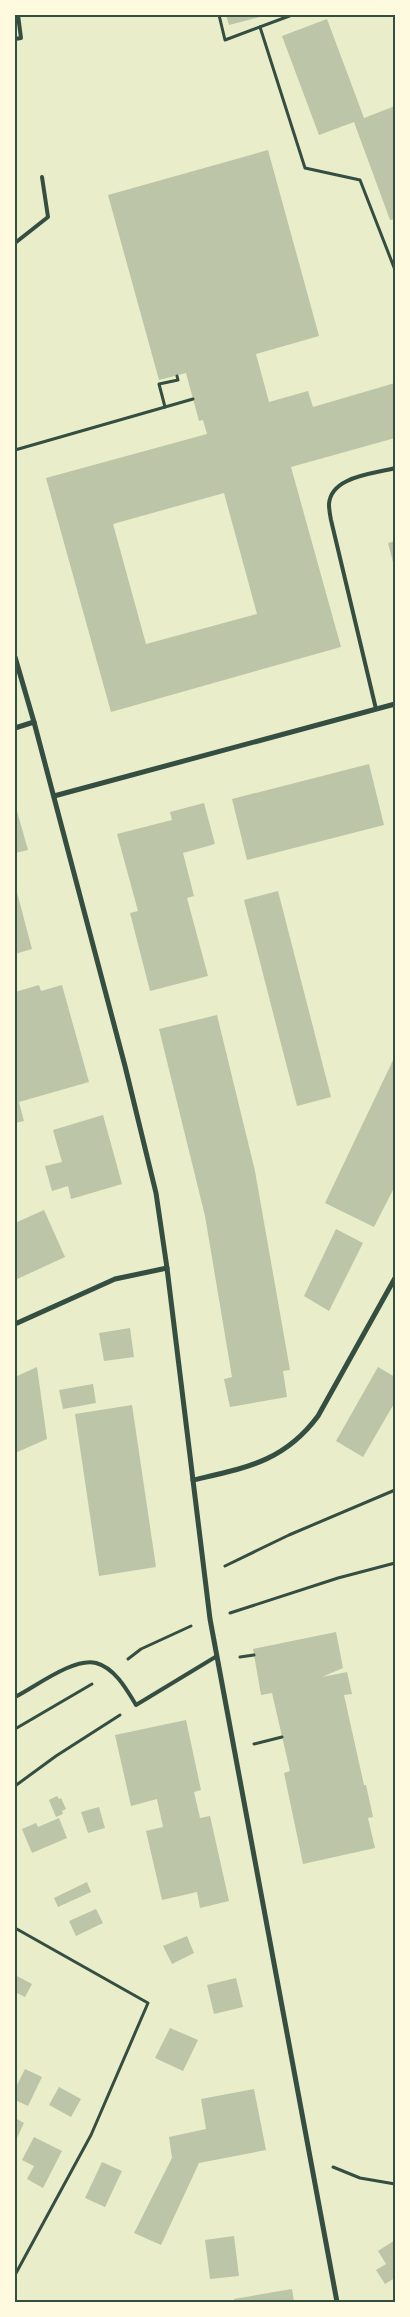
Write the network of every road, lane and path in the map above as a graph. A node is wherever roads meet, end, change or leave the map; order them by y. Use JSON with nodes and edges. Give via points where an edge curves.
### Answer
{"nodes":[{"id":1,"x":18,"y":15,"type":"edge"},
{"id":2,"x":218,"y":15,"type":"edge"},
{"id":3,"x":292,"y":15,"type":"edge"},
{"id":4,"x":288,"y":16,"type":"edge"},
{"id":5,"x":260,"y":27,"type":"junction"},
{"id":6,"x":15,"y":38,"type":"edge"},
{"id":7,"x":42,"y":177,"type":"dead end"},
{"id":8,"x":15,"y":243,"type":"edge"},
{"id":9,"x":395,"y":270,"type":"edge"},
{"id":10,"x":177,"y":376,"type":"dead end"},
{"id":11,"x":193,"y":399,"type":"dead end"},
{"id":12,"x":165,"y":407,"type":"junction"},
{"id":13,"x":15,"y":450,"type":"edge"},
{"id":14,"x":395,"y":468,"type":"edge"},
{"id":15,"x":15,"y":658,"type":"edge"},
{"id":16,"x":395,"y":704,"type":"edge"},
{"id":17,"x":376,"y":709,"type":"junction"},
{"id":18,"x":34,"y":722,"type":"junction"},
{"id":19,"x":15,"y":728,"type":"edge"},
{"id":20,"x":54,"y":796,"type":"junction"},
{"id":21,"x":167,"y":1268,"type":"junction"},
{"id":22,"x":395,"y":1278,"type":"edge"},
{"id":23,"x":15,"y":1324,"type":"edge"},
{"id":24,"x":194,"y":1480,"type":"junction"},
{"id":25,"x":395,"y":1490,"type":"edge"},
{"id":26,"x":395,"y":1563,"type":"edge"},
{"id":27,"x":204,"y":1576,"type":"junction"},
{"id":28,"x":242,"y":1609,"type":"dead end"},
{"id":29,"x":216,"y":1656,"type":"junction"},
{"id":30,"x":15,"y":1697,"type":"edge"},
{"id":31,"x":136,"y":1705,"type":"junction"},
{"id":32,"x":282,"y":1737,"type":"dead end"},
{"id":33,"x":234,"y":1748,"type":"junction"},
{"id":34,"x":15,"y":1786,"type":"edge"},
{"id":35,"x":15,"y":1928,"type":"edge"},
{"id":36,"x":310,"y":2157,"type":"junction"},
{"id":37,"x":395,"y":2184,"type":"edge"},
{"id":38,"x":15,"y":2275,"type":"edge"},
{"id":39,"x":337,"y":2302,"type":"edge"}],
"edges":[{"from":1,"to":6,"type":"lane","via":[[21,38]]},
{"from":2,"to":5,"type":"path","via":[[225,40]]},
{"from":3,"to":4,"type":"path"},
{"from":4,"to":5,"type":"path"},
{"from":5,"to":9,"type":"path","via":[[305,168],[360,180]]},
{"from":7,"to":8,"type":"lane","via":[[48,217]]},
{"from":10,"to":12,"type":"path","via":[[178,380],[159,384]]},
{"from":11,"to":12,"type":"path"},
{"from":12,"to":13,"type":"path"},
{"from":14,"to":17,"type":"lane","via":[[343,482],[329,503]]},
{"from":15,"to":18,"type":"street"},
{"from":16,"to":17,"type":"street"},
{"from":17,"to":20,"type":"street"},
{"from":18,"to":19,"type":"street"},
{"from":18,"to":20,"type":"street"},
{"from":20,"to":21,"type":"street","via":[[156,1193]]},
{"from":21,"to":23,"type":"street","via":[[115,1279]]},
{"from":21,"to":24,"type":"street"},
{"from":22,"to":24,"type":"street","via":[[307,1431],[257,1465]]},
{"from":24,"to":27,"type":"street"},
{"from":25,"to":27,"type":"path"},
{"from":26,"to":28,"type":"path"},
{"from":27,"to":29,"type":"street"},
{"from":29,"to":31,"type":"lane"},
{"from":29,"to":33,"type":"street"},
{"from":30,"to":31,"type":"lane","via":[[76,1664],[96,1663],[124,1685]]},
{"from":31,"to":34,"type":"path"},
{"from":32,"to":33,"type":"path"},
{"from":33,"to":36,"type":"street"},
{"from":35,"to":38,"type":"path","via":[[148,2003],[91,2135]]},
{"from":36,"to":37,"type":"path","via":[[360,2178]]},
{"from":36,"to":39,"type":"street"}]}
